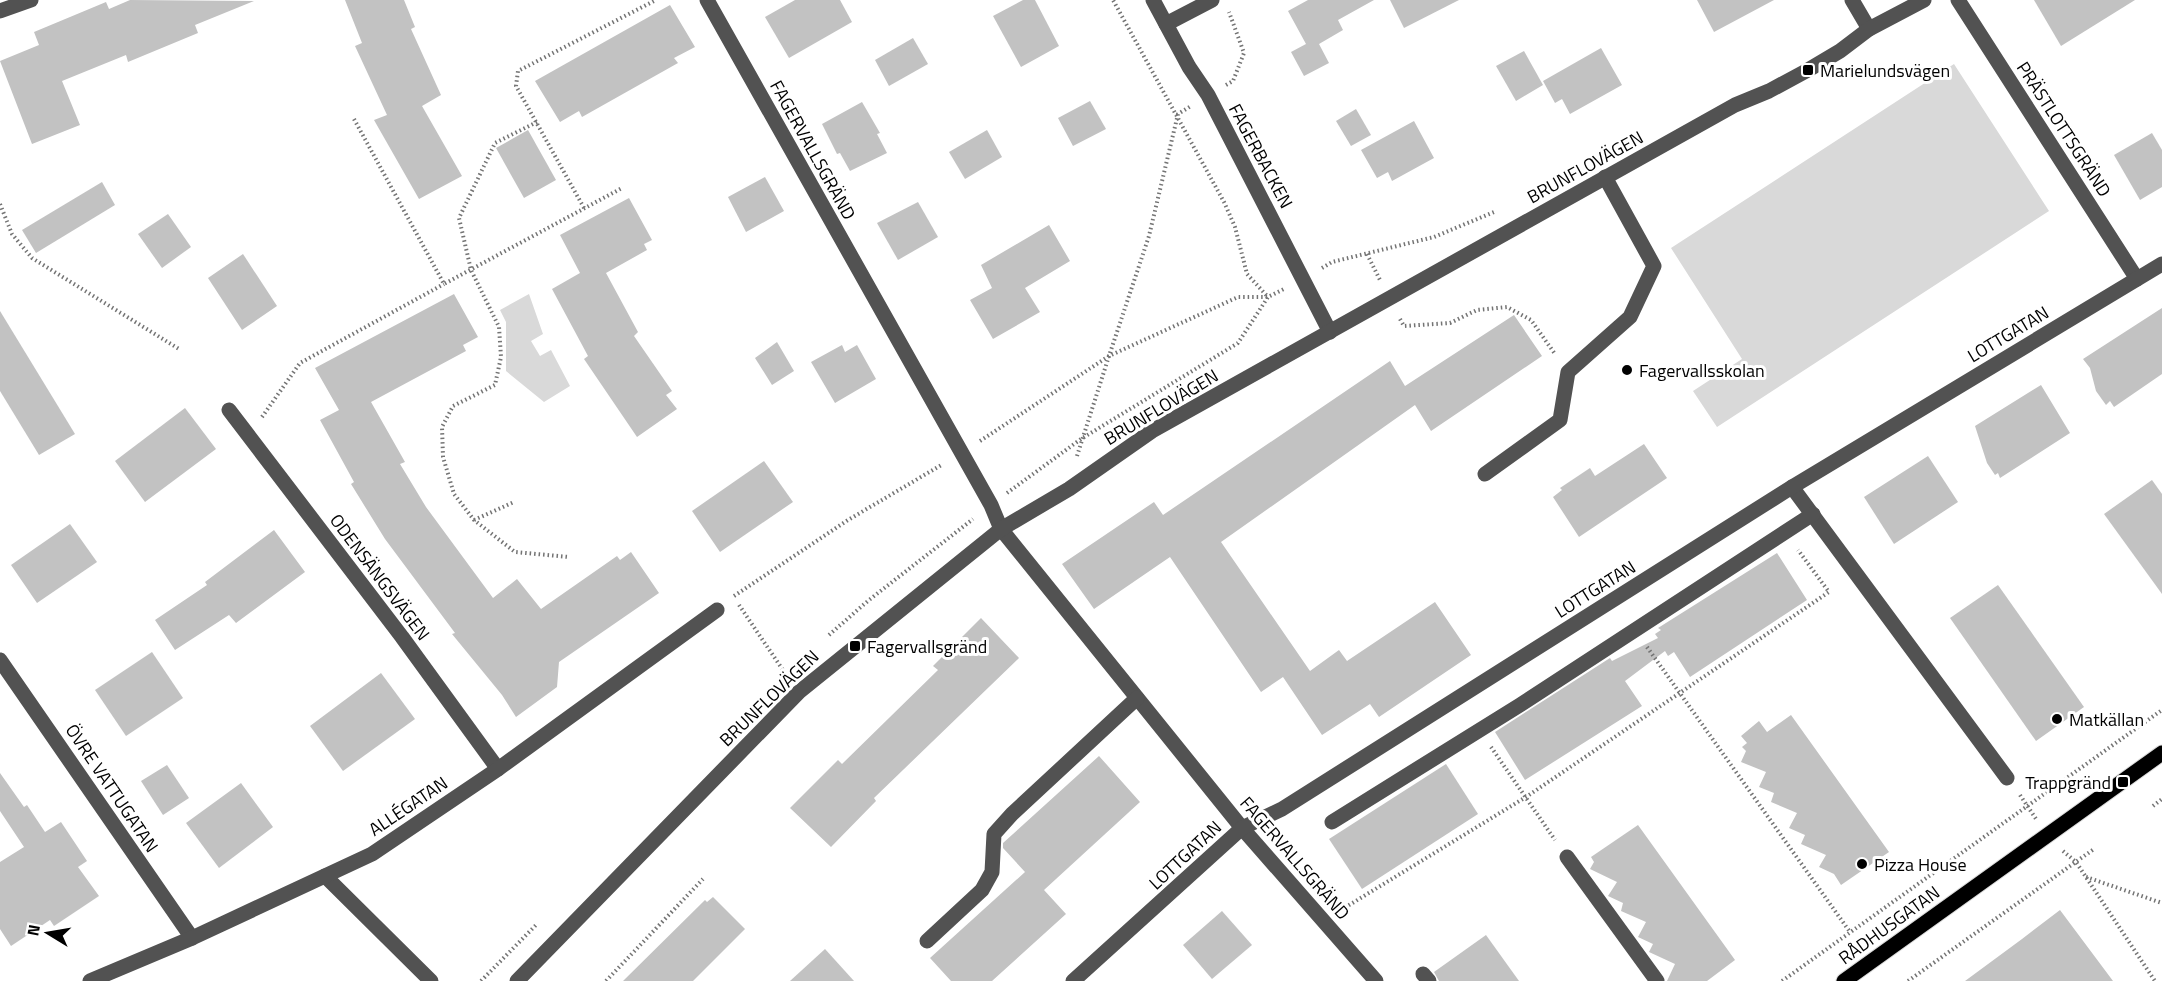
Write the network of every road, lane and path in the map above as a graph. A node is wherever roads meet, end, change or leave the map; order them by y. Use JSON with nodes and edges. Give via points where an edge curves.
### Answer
{"nodes":[{"id":1,"x":31,"y":0,"type":"edge"},
{"id":2,"x":656,"y":0,"type":"edge"},
{"id":3,"x":707,"y":0,"type":"edge"},
{"id":4,"x":1113,"y":0,"type":"edge"},
{"id":5,"x":1153,"y":0,"type":"edge"},
{"id":6,"x":1852,"y":0,"type":"edge"},
{"id":7,"x":1924,"y":0,"type":"edge"},
{"id":8,"x":1958,"y":0,"type":"edge"},
{"id":9,"x":1218,"y":3,"type":"edge"},
{"id":10,"x":0,"y":11,"type":"edge"},
{"id":11,"x":1166,"y":24,"type":"junction"},
{"id":12,"x":1869,"y":29,"type":"junction"},
{"id":13,"x":1208,"y":95,"type":"junction"},
{"id":14,"x":1178,"y":114,"type":"junction"},
{"id":15,"x":354,"y":119,"type":"dead end"},
{"id":16,"x":537,"y":122,"type":"junction"},
{"id":17,"x":1605,"y":177,"type":"junction"},
{"id":18,"x":622,"y":188,"type":"dead end"},
{"id":19,"x":0,"y":204,"type":"edge"},
{"id":20,"x":584,"y":208,"type":"junction"},
{"id":21,"x":1498,"y":210,"type":"dead end"},
{"id":22,"x":1367,"y":254,"type":"junction"},
{"id":23,"x":2162,"y":264,"type":"edge"},
{"id":24,"x":471,"y":270,"type":"junction"},
{"id":25,"x":1304,"y":278,"type":"junction"},
{"id":26,"x":2137,"y":279,"type":"junction"},
{"id":27,"x":444,"y":284,"type":"junction"},
{"id":28,"x":1268,"y":297,"type":"junction"},
{"id":29,"x":1389,"y":298,"type":"junction"},
{"id":30,"x":1330,"y":332,"type":"junction"},
{"id":31,"x":179,"y":349,"type":"dead end"},
{"id":32,"x":1109,"y":356,"type":"junction"},
{"id":33,"x":1568,"y":372,"type":"junction"},
{"id":34,"x":229,"y":410,"type":"dead end"},
{"id":35,"x":249,"y":436,"type":"junction"},
{"id":36,"x":1081,"y":439,"type":"junction"},
{"id":37,"x":961,"y":454,"type":"junction"},
{"id":38,"x":1485,"y":474,"type":"dead end"},
{"id":39,"x":1792,"y":487,"type":"junction"},
{"id":40,"x":1069,"y":489,"type":"junction"},
{"id":41,"x":514,"y":502,"type":"dead end"},
{"id":42,"x":991,"y":505,"type":"junction"},
{"id":43,"x":1813,"y":514,"type":"junction"},
{"id":44,"x":474,"y":520,"type":"junction"},
{"id":45,"x":1001,"y":529,"type":"junction"},
{"id":46,"x":1785,"y":532,"type":"junction"},
{"id":47,"x":569,"y":556,"type":"dead end"},
{"id":48,"x":733,"y":597,"type":"junction"},
{"id":49,"x":717,"y":610,"type":"joint"},
{"id":50,"x":826,"y":638,"type":"dead end"},
{"id":51,"x":1648,"y":649,"type":"dead end"},
{"id":52,"x":0,"y":660,"type":"edge"},
{"id":53,"x":793,"y":667,"type":"dead end"},
{"id":54,"x":785,"y":674,"type":"junction"},
{"id":55,"x":777,"y":681,"type":"dead end"},
{"id":56,"x":799,"y":692,"type":"junction"},
{"id":57,"x":1678,"y":693,"type":"junction"},
{"id":58,"x":1137,"y":698,"type":"junction"},
{"id":59,"x":2162,"y":710,"type":"edge"},
{"id":60,"x":1480,"y":731,"type":"junction"},
{"id":61,"x":2162,"y":753,"type":"edge"},
{"id":62,"x":498,"y":769,"type":"junction"},
{"id":63,"x":2007,"y":778,"type":"dead end"},
{"id":64,"x":1526,"y":797,"type":"junction"},
{"id":65,"x":2162,"y":799,"type":"edge"},
{"id":66,"x":2153,"y":806,"type":"dead end"},
{"id":67,"x":1332,"y":822,"type":"dead end"},
{"id":68,"x":1242,"y":828,"type":"junction"},
{"id":69,"x":1554,"y":839,"type":"dead end"},
{"id":70,"x":2094,"y":849,"type":"dead end"},
{"id":71,"x":1567,"y":857,"type":"dead end"},
{"id":72,"x":2076,"y":862,"type":"junction"},
{"id":73,"x":325,"y":876,"type":"junction"},
{"id":74,"x":2086,"y":877,"type":"junction"},
{"id":75,"x":703,"y":879,"type":"dead end"},
{"id":76,"x":2162,"y":903,"type":"edge"},
{"id":77,"x":543,"y":918,"type":"dead end"},
{"id":78,"x":1323,"y":921,"type":"junction"},
{"id":79,"x":1850,"y":932,"type":"junction"},
{"id":80,"x":192,"y":938,"type":"junction"},
{"id":81,"x":927,"y":941,"type":"dead end"},
{"id":82,"x":90,"y":981,"type":"edge"},
{"id":83,"x":431,"y":981,"type":"edge"},
{"id":84,"x":481,"y":981,"type":"edge"},
{"id":85,"x":517,"y":981,"type":"edge"},
{"id":86,"x":606,"y":981,"type":"edge"},
{"id":87,"x":1073,"y":981,"type":"edge"},
{"id":88,"x":1376,"y":981,"type":"edge"},
{"id":89,"x":1657,"y":981,"type":"edge"},
{"id":90,"x":1782,"y":981,"type":"edge"},
{"id":91,"x":1844,"y":981,"type":"edge"},
{"id":92,"x":1908,"y":981,"type":"edge"},
{"id":93,"x":2155,"y":981,"type":"edge"}],
"edges":[{"from":1,"to":10,"type":"street"},
{"from":2,"to":16,"type":"path","via":[[518,71],[516,86]]},
{"from":3,"to":37,"type":"street","name":"FAGERVALLSGRÄND"},
{"from":4,"to":14,"type":"path"},
{"from":5,"to":11,"type":"street","name":"FAGERBACKEN"},
{"from":6,"to":12,"type":"street"},
{"from":7,"to":12,"type":"street","name":"BRUNFLOVÄGEN"},
{"from":8,"to":26,"type":"street","name":"PRÄSTLOTTSGRÄND"},
{"from":9,"to":11,"type":"street"},
{"from":9,"to":13,"type":"path","via":[[1244,53],[1233,81]]},
{"from":11,"to":13,"type":"street","name":"FAGERBACKEN"},
{"from":12,"to":17,"type":"street","name":"BRUNFLOVÄGEN","via":[[1808,70],[1735,105]]},
{"from":13,"to":14,"type":"path"},
{"from":13,"to":25,"type":"street","name":"FAGERBACKEN"},
{"from":14,"to":28,"type":"path","via":[[1228,210],[1247,274]]},
{"from":14,"to":32,"type":"path","via":[[1149,236]]},
{"from":15,"to":27,"type":"path"},
{"from":16,"to":20,"type":"path"},
{"from":16,"to":24,"type":"path","via":[[495,143],[459,218]]},
{"from":17,"to":29,"type":"street","name":"BRUNFLOVÄGEN"},
{"from":17,"to":33,"type":"street","via":[[1654,266],[1630,317]]},
{"from":18,"to":20,"type":"path"},
{"from":19,"to":31,"type":"path","via":[[12,234],[32,258]]},
{"from":20,"to":24,"type":"path"},
{"from":21,"to":22,"type":"path","via":[[1434,237]]},
{"from":22,"to":25,"type":"path","via":[[1332,262]]},
{"from":22,"to":29,"type":"path"},
{"from":23,"to":26,"type":"street","name":"LOTTGATAN"},
{"from":24,"to":27,"type":"path"},
{"from":24,"to":44,"type":"path","via":[[499,327],[501,357],[495,385],[453,406],[442,427],[443,457],[454,494]]},
{"from":25,"to":28,"type":"path"},
{"from":25,"to":30,"type":"street","name":"FAGERBACKEN"},
{"from":26,"to":39,"type":"street","name":"LOTTGATAN"},
{"from":27,"to":35,"type":"path","via":[[300,363]]},
{"from":28,"to":32,"type":"path","via":[[1238,297]]},
{"from":28,"to":36,"type":"path","via":[[1238,343]]},
{"from":29,"to":30,"type":"street","name":"BRUNFLOVÄGEN"},
{"from":29,"to":33,"type":"path","via":[[1404,326],[1450,323],[1477,310],[1507,307],[1520,311],[1531,320]]},
{"from":30,"to":40,"type":"street","name":"BRUNFLOVÄGEN","via":[[1152,431]]},
{"from":32,"to":36,"type":"path"},
{"from":32,"to":37,"type":"path"},
{"from":33,"to":38,"type":"street","via":[[1560,420]]},
{"from":34,"to":35,"type":"street","name":"ODENSÄNGSVÄGEN"},
{"from":35,"to":62,"type":"street","name":"ODENSÄNGSVÄGEN"},
{"from":36,"to":40,"type":"path"},
{"from":36,"to":42,"type":"path"},
{"from":37,"to":42,"type":"street","name":"FAGERVALLSGRÄND"},
{"from":37,"to":48,"type":"path","via":[[848,520]]},
{"from":39,"to":43,"type":"street"},
{"from":39,"to":68,"type":"street","name":"LOTTGATAN","via":[[1388,744],[1282,809]]},
{"from":40,"to":45,"type":"street","name":"BRUNFLOVÄGEN"},
{"from":41,"to":44,"type":"path"},
{"from":42,"to":45,"type":"street","name":"FAGERVALLSGRÄND"},
{"from":42,"to":50,"type":"path"},
{"from":43,"to":46,"type":"street"},
{"from":43,"to":63,"type":"street"},
{"from":44,"to":47,"type":"path","via":[[515,552]]},
{"from":45,"to":56,"type":"street","name":"BRUNFLOVÄGEN"},
{"from":45,"to":58,"type":"street","name":"FAGERVALLSGRÄND"},
{"from":46,"to":57,"type":"path","via":[[1829,592]]},
{"from":46,"to":60,"type":"street"},
{"from":48,"to":49,"type":"path"},
{"from":48,"to":54,"type":"path"},
{"from":49,"to":62,"type":"street","name":"ALLÉGATAN"},
{"from":51,"to":57,"type":"path"},
{"from":52,"to":80,"type":"street","name":"ÖVRE VATTUGATAN"},
{"from":53,"to":54,"type":"path"},
{"from":54,"to":55,"type":"path"},
{"from":54,"to":56,"type":"path"},
{"from":56,"to":85,"type":"street","name":"BRUNFLOVÄGEN"},
{"from":57,"to":64,"type":"path"},
{"from":57,"to":79,"type":"path"},
{"from":58,"to":68,"type":"street","name":"FAGERVALLSGRÄND"},
{"from":58,"to":81,"type":"street","via":[[994,834],[992,872],[982,891]]},
{"from":59,"to":79,"type":"path"},
{"from":60,"to":64,"type":"path"},
{"from":60,"to":67,"type":"street"},
{"from":61,"to":91,"type":"main road","name":"RÅDHUSGATAN"},
{"from":62,"to":73,"type":"street","name":"ALLÉGATAN","via":[[372,854]]},
{"from":64,"to":69,"type":"path"},
{"from":64,"to":78,"type":"path"},
{"from":65,"to":66,"type":"path"},
{"from":68,"to":78,"type":"street","name":"FAGERVALLSGRÄND"},
{"from":68,"to":87,"type":"street","name":"LOTTGATAN"},
{"from":70,"to":72,"type":"path"},
{"from":71,"to":89,"type":"street"},
{"from":72,"to":74,"type":"path"},
{"from":72,"to":92,"type":"path"},
{"from":73,"to":80,"type":"street","name":"ALLÉGATAN"},
{"from":73,"to":83,"type":"street"},
{"from":74,"to":76,"type":"path"},
{"from":74,"to":93,"type":"path"},
{"from":75,"to":86,"type":"path"},
{"from":77,"to":84,"type":"path"},
{"from":78,"to":88,"type":"street","name":"FAGERVALLSGRÄND"},
{"from":79,"to":90,"type":"path"},
{"from":80,"to":82,"type":"street","name":"ALLÉGATAN"}]}
